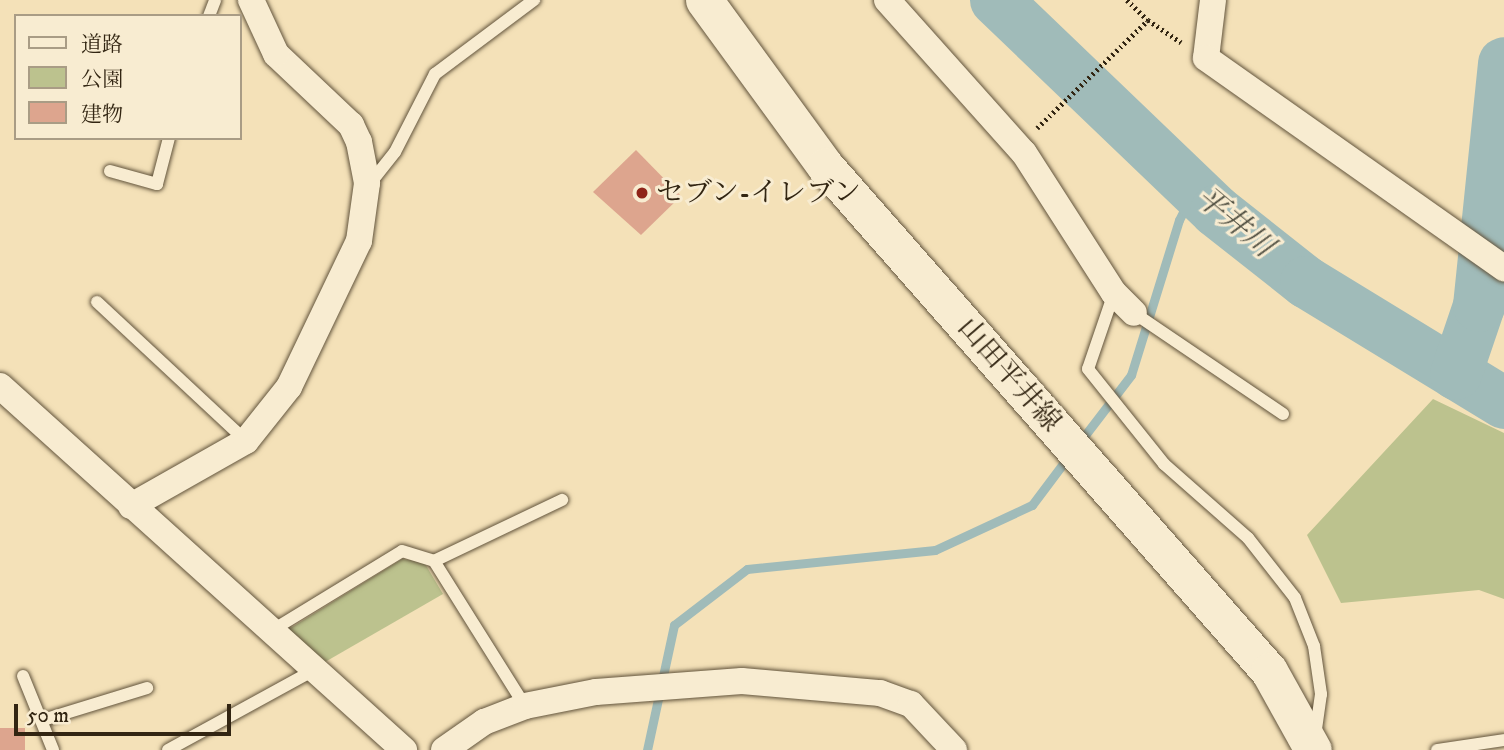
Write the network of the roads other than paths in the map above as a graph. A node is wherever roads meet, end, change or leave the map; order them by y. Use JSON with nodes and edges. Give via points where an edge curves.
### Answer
{"nodes":[{"id":1,"x":251,"y":0,"type":"edge"},
{"id":2,"x":534,"y":0,"type":"edge"},
{"id":3,"x":704,"y":0,"type":"edge"},
{"id":4,"x":887,"y":0,"type":"edge"},
{"id":5,"x":1213,"y":0,"type":"edge"},
{"id":6,"x":168,"y":140,"type":"edge"},
{"id":7,"x":110,"y":171,"type":"dead end"},
{"id":8,"x":366,"y":189,"type":"junction"},
{"id":9,"x":1504,"y":268,"type":"edge"},
{"id":10,"x":97,"y":302,"type":"dead end"},
{"id":11,"x":1123,"y":302,"type":"junction"},
{"id":12,"x":2,"y":390,"type":"edge"},
{"id":13,"x":1283,"y":414,"type":"dead end"},
{"id":14,"x":246,"y":441,"type":"junction"},
{"id":15,"x":562,"y":500,"type":"dead end"},
{"id":16,"x":131,"y":506,"type":"junction"},
{"id":17,"x":434,"y":561,"type":"junction"},
{"id":18,"x":271,"y":631,"type":"junction"},
{"id":19,"x":314,"y":670,"type":"junction"},
{"id":20,"x":23,"y":676,"type":"dead end"},
{"id":21,"x":147,"y":688,"type":"dead end"},
{"id":22,"x":525,"y":706,"type":"junction"},
{"id":23,"x":43,"y":720,"type":"junction"},
{"id":24,"x":1504,"y":740,"type":"edge"},
{"id":25,"x":53,"y":750,"type":"edge"},
{"id":26,"x":168,"y":750,"type":"edge"},
{"id":27,"x":404,"y":750,"type":"edge"},
{"id":28,"x":444,"y":750,"type":"edge"},
{"id":29,"x":954,"y":750,"type":"edge"},
{"id":30,"x":1313,"y":750,"type":"edge"},
{"id":31,"x":1437,"y":750,"type":"edge"}],
"edges":[{"from":1,"to":8,"type":"street","via":[[276,54],[351,125]]},
{"from":2,"to":8,"type":"lane","via":[[435,74],[395,152]]},
{"from":3,"to":30,"type":"main road","name":"山田平井線","via":[[825,166],[1269,671]]},
{"from":4,"to":11,"type":"street","via":[[1024,153]]},
{"from":5,"to":9,"type":"street","via":[[1206,58]]},
{"from":6,"to":7,"type":"lane","via":[[157,184]]},
{"from":8,"to":14,"type":"street","via":[[353,253],[289,387]]},
{"from":10,"to":14,"type":"lane"},
{"from":11,"to":13,"type":"lane"},
{"from":11,"to":30,"type":"lane","via":[[1088,369],[1164,464],[1248,538],[1295,598],[1314,646],[1321,694]]},
{"from":12,"to":16,"type":"street"},
{"from":14,"to":16,"type":"street"},
{"from":15,"to":17,"type":"lane"},
{"from":16,"to":18,"type":"street"},
{"from":17,"to":18,"type":"lane","via":[[402,551]]},
{"from":17,"to":22,"type":"lane"},
{"from":18,"to":19,"type":"street"},
{"from":19,"to":26,"type":"lane"},
{"from":19,"to":27,"type":"street"},
{"from":20,"to":23,"type":"lane"},
{"from":21,"to":23,"type":"lane"},
{"from":22,"to":28,"type":"street","via":[[485,722]]},
{"from":22,"to":29,"type":"street","via":[[633,689],[742,681],[880,693],[911,704]]},
{"from":23,"to":25,"type":"lane"},
{"from":24,"to":31,"type":"lane"}]}
